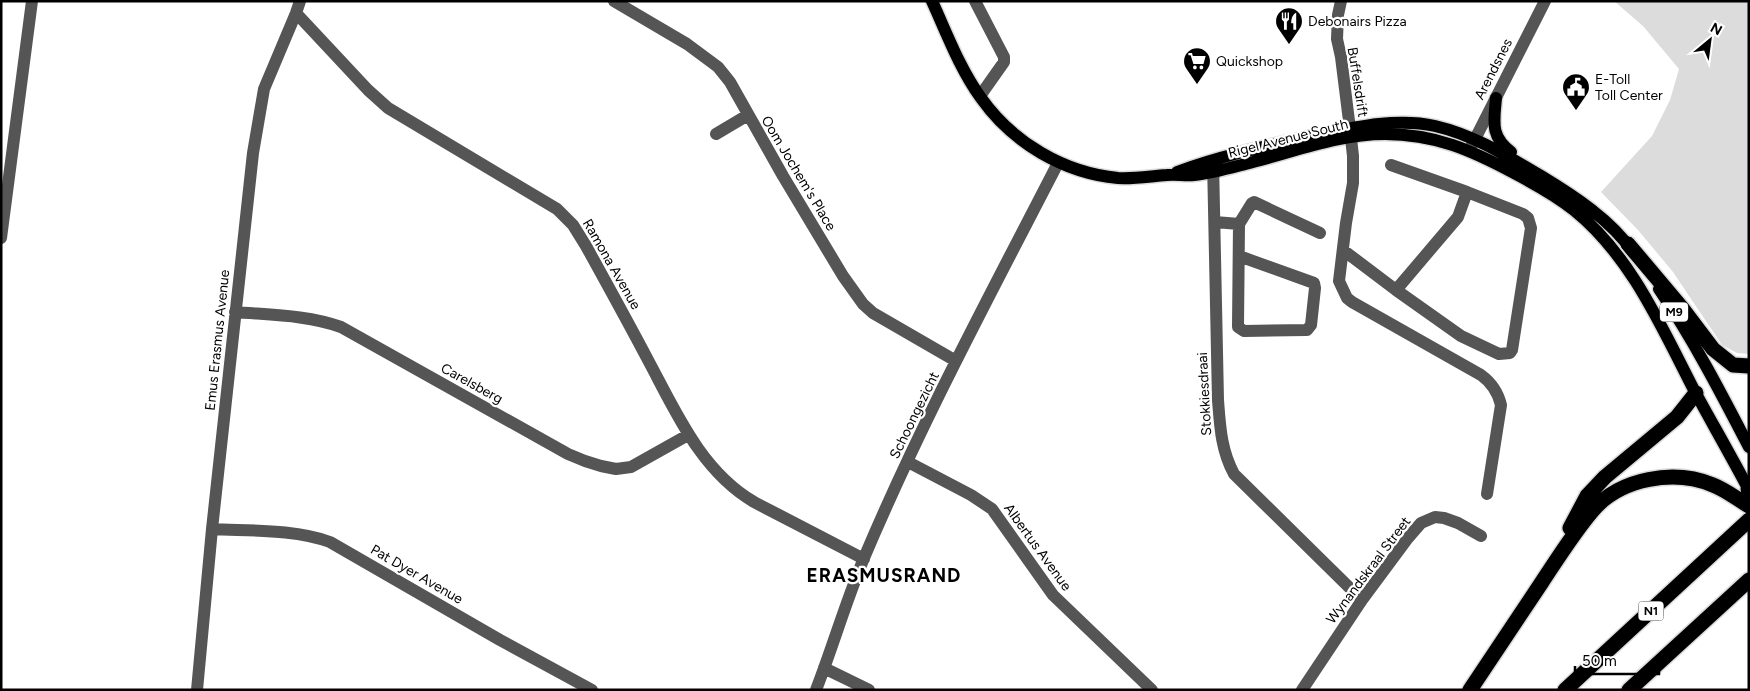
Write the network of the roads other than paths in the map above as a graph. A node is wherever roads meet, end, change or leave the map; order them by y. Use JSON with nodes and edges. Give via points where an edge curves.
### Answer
{"nodes":[{"id":1,"x":32,"y":1,"type":"edge"},
{"id":2,"x":614,"y":1,"type":"edge"},
{"id":3,"x":932,"y":1,"type":"edge"},
{"id":4,"x":975,"y":1,"type":"edge"},
{"id":5,"x":1341,"y":1,"type":"edge"},
{"id":6,"x":1544,"y":1,"type":"edge"},
{"id":7,"x":298,"y":7,"type":"edge"},
{"id":8,"x":980,"y":96,"type":"junction"},
{"id":9,"x":1496,"y":98,"type":"junction"},
{"id":10,"x":748,"y":115,"type":"junction"},
{"id":11,"x":1351,"y":133,"type":"junction"},
{"id":12,"x":716,"y":134,"type":"dead end"},
{"id":13,"x":1472,"y":145,"type":"junction"},
{"id":14,"x":1058,"y":163,"type":"junction"},
{"id":15,"x":1391,"y":165,"type":"dead end"},
{"id":16,"x":1213,"y":166,"type":"junction"},
{"id":17,"x":1558,"y":186,"type":"junction"},
{"id":18,"x":1467,"y":192,"type":"junction"},
{"id":19,"x":1215,"y":222,"type":"junction"},
{"id":20,"x":1239,"y":224,"type":"junction"},
{"id":21,"x":1320,"y":233,"type":"dead end"},
{"id":22,"x":1,"y":238,"type":"edge"},
{"id":23,"x":1628,"y":244,"type":"junction"},
{"id":24,"x":1343,"y":250,"type":"junction"},
{"id":25,"x":1239,"y":256,"type":"junction"},
{"id":26,"x":1396,"y":290,"type":"junction"},
{"id":27,"x":235,"y":312,"type":"junction"},
{"id":28,"x":956,"y":361,"type":"junction"},
{"id":29,"x":1749,"y":366,"type":"edge"},
{"id":30,"x":1696,"y":392,"type":"junction"},
{"id":31,"x":688,"y":435,"type":"junction"},
{"id":32,"x":1748,"y":446,"type":"edge"},
{"id":33,"x":908,"y":462,"type":"junction"},
{"id":34,"x":1749,"y":490,"type":"edge"},
{"id":35,"x":1487,"y":494,"type":"dead end"},
{"id":36,"x":1749,"y":506,"type":"edge"},
{"id":37,"x":1749,"y":520,"type":"edge"},
{"id":38,"x":212,"y":528,"type":"junction"},
{"id":39,"x":1481,"y":536,"type":"dead end"},
{"id":40,"x":864,"y":559,"type":"junction"},
{"id":41,"x":1749,"y":580,"type":"edge"},
{"id":42,"x":1362,"y":600,"type":"junction"},
{"id":43,"x":1501,"y":643,"type":"junction"},
{"id":44,"x":824,"y":668,"type":"junction"},
{"id":45,"x":197,"y":690,"type":"edge"},
{"id":46,"x":592,"y":690,"type":"edge"},
{"id":47,"x":816,"y":690,"type":"edge"},
{"id":48,"x":869,"y":690,"type":"edge"},
{"id":49,"x":1152,"y":690,"type":"edge"},
{"id":50,"x":1302,"y":690,"type":"edge"},
{"id":51,"x":1470,"y":690,"type":"edge"},
{"id":52,"x":1565,"y":690,"type":"edge"},
{"id":53,"x":1628,"y":690,"type":"edge"}],
"edges":[{"from":1,"to":22,"type":"street"},
{"from":2,"to":10,"type":"street","name":"Oom Jochem's Place","via":[[709,58],[730,82]]},
{"from":3,"to":8,"type":"main road","name":"Rigel Avenue South","number":"M9"},
{"from":4,"to":8,"type":"street","via":[[1004,57],[1004,62]]},
{"from":5,"to":11,"type":"street","name":"Buffelsdrift","via":[[1337,39]]},
{"from":6,"to":9,"type":"street","name":"Arendsnes"},
{"from":7,"to":27,"type":"street","name":"Emus Erasmus Avenue","via":[[264,89]]},
{"from":7,"to":31,"type":"street","name":"Ramona Avenue","via":[[368,90],[388,108],[556,209],[573,225]]},
{"from":8,"to":14,"type":"main road","name":"Rigel Avenue South","number":"M9","via":[[1008,129]]},
{"from":9,"to":13,"type":"street","name":"Arendsnes"},
{"from":9,"to":17,"type":"main road","via":[[1494,127],[1497,138],[1517,157]]},
{"from":10,"to":12,"type":"street"},
{"from":10,"to":28,"type":"street","name":"Oom Jochem's Place","via":[[843,276],[863,304]]},
{"from":11,"to":13,"type":"main road","name":"Rigel Avenue South","number":"M9","via":[[1402,123],[1426,124],[1444,129]]},
{"from":11,"to":16,"type":"main road","name":"Rigel Avenue South","number":"M9","via":[[1257,149]]},
{"from":11,"to":24,"type":"street","name":"Buffelsdrift","via":[[1353,183]]},
{"from":13,"to":17,"type":"main road","name":"Rigel Avenue South","number":"M9","via":[[1498,150]]},
{"from":13,"to":30,"type":"main road","name":"Rigel Avenue South","number":"M9","via":[[1547,190],[1594,229],[1640,288]]},
{"from":14,"to":16,"type":"main road","name":"Rigel Avenue South","number":"M9","via":[[1089,174],[1119,178],[1192,175]]},
{"from":14,"to":28,"type":"street","name":"Schoongezicht"},
{"from":15,"to":18,"type":"street"},
{"from":16,"to":19,"type":"street","name":"Stokkiesdraai"},
{"from":17,"to":23,"type":"main road","name":"Rigel Avenue South","number":"M9","via":[[1597,215]]},
{"from":18,"to":26,"type":"street","via":[[1458,217]]},
{"from":18,"to":26,"type":"street","via":[[1523,214],[1531,228],[1510,353],[1499,354],[1461,336]]},
{"from":19,"to":20,"type":"street"},
{"from":19,"to":42,"type":"street","name":"Stokkiesdraai","via":[[1219,422],[1227,462],[1234,474]]},
{"from":20,"to":21,"type":"street","via":[[1254,202]]},
{"from":20,"to":25,"type":"street"},
{"from":23,"to":29,"type":"highway","via":[[1713,349],[1733,365]]},
{"from":23,"to":32,"type":"main road","name":"Rigel Avenue South","number":"M9","via":[[1678,318]]},
{"from":24,"to":26,"type":"street"},
{"from":24,"to":35,"type":"street","name":"Buffelsdrift","via":[[1339,281],[1347,298],[1482,375],[1499,396],[1501,405]]},
{"from":25,"to":25,"type":"street","via":[[1238,327],[1244,331],[1307,330],[1311,325],[1314,283]]},
{"from":27,"to":31,"type":"street","name":"Carelsberg","via":[[325,321],[341,327],[568,454],[601,466],[631,467]]},
{"from":27,"to":38,"type":"street","name":"Emus Erasmus Avenue"},
{"from":28,"to":33,"type":"street","name":"Schoongezicht"},
{"from":30,"to":34,"type":"main road","name":"Rigel Avenue South"},
{"from":30,"to":43,"type":"highway","via":[[1677,417],[1587,496]]},
{"from":31,"to":40,"type":"street","name":"Ramona Avenue","via":[[710,466],[738,493]]},
{"from":33,"to":40,"type":"street","name":"Schoongezicht"},
{"from":33,"to":49,"type":"street","name":"Albertus Avenue","via":[[972,494],[992,509],[1053,595]]},
{"from":36,"to":43,"type":"highway","via":[[1713,485],[1690,479],[1667,477],[1624,487],[1594,509],[1571,538]]},
{"from":37,"to":52,"type":"highway","number":"N1"},
{"from":38,"to":45,"type":"street","name":"Emus Erasmus Avenue"},
{"from":38,"to":46,"type":"street","name":"Pat Dyer Avenue","via":[[313,536],[330,542]]},
{"from":39,"to":42,"type":"street","name":"Wynandskraal Street","via":[[1444,518],[1428,519],[1416,528]]},
{"from":40,"to":44,"type":"street","name":"Schoongezicht"},
{"from":41,"to":53,"type":"highway"},
{"from":42,"to":50,"type":"street","name":"Wynandskraal Street"},
{"from":43,"to":51,"type":"highway"},
{"from":44,"to":47,"type":"street","name":"Schoongezicht"},
{"from":44,"to":48,"type":"street"}]}
